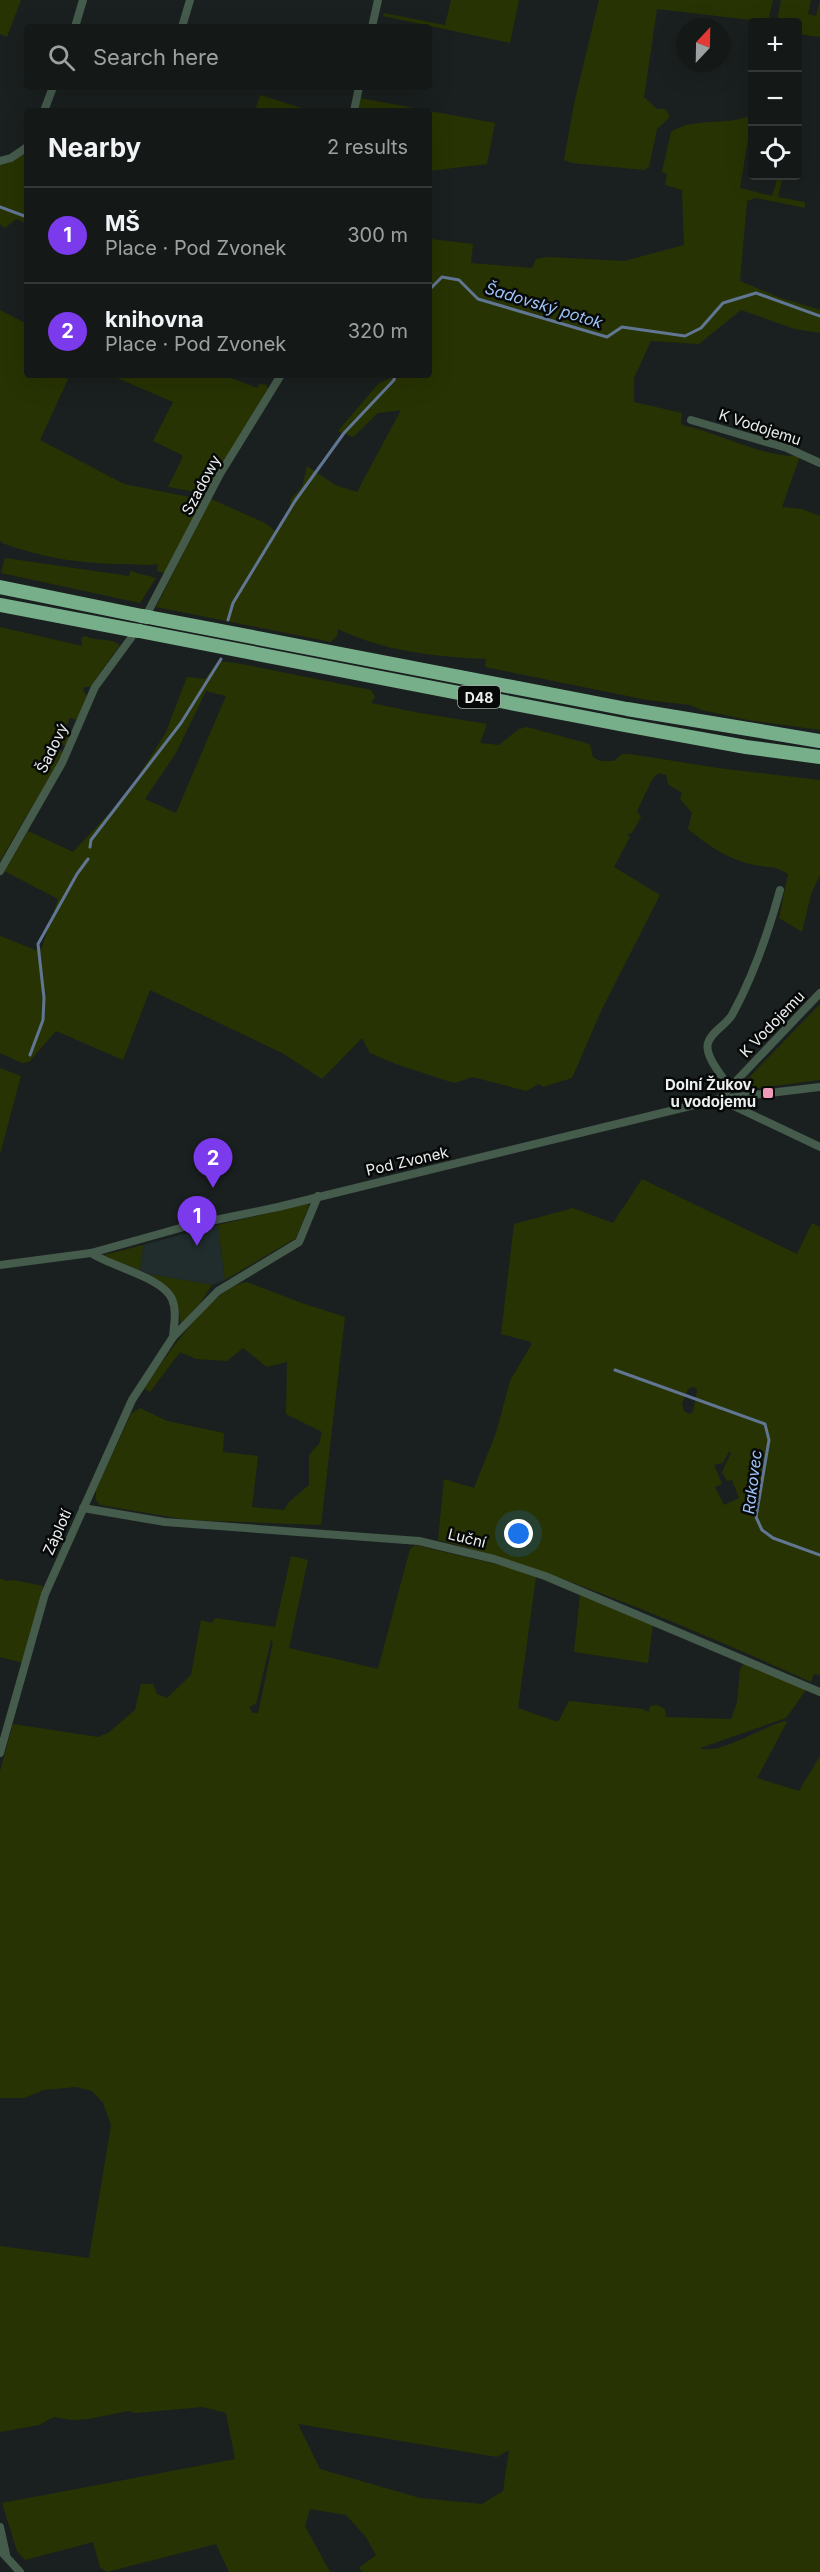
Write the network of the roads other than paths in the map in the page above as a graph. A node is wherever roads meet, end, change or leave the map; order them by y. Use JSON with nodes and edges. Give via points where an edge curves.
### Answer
{"nodes":[{"id":1,"x":83,"y":0,"type":"edge"},
{"id":2,"x":190,"y":0,"type":"edge"},
{"id":3,"x":378,"y":0,"type":"edge"},
{"id":4,"x":76,"y":24,"type":"edge"},
{"id":5,"x":183,"y":24,"type":"edge"},
{"id":6,"x":373,"y":24,"type":"edge"},
{"id":7,"x":52,"y":90,"type":"edge"},
{"id":8,"x":358,"y":90,"type":"edge"},
{"id":9,"x":45,"y":108,"type":"edge"},
{"id":10,"x":355,"y":108,"type":"edge"},
{"id":11,"x":24,"y":149,"type":"edge"},
{"id":12,"x":0,"y":161,"type":"edge"},
{"id":13,"x":280,"y":378,"type":"edge"},
{"id":14,"x":691,"y":420,"type":"dead end"},
{"id":15,"x":820,"y":463,"type":"edge"},
{"id":16,"x":0,"y":587,"type":"edge"},
{"id":17,"x":0,"y":605,"type":"edge"},
{"id":18,"x":146,"y":614,"type":"junction"},
{"id":19,"x":134,"y":633,"type":"junction"},
{"id":20,"x":820,"y":741,"type":"edge"},
{"id":21,"x":820,"y":757,"type":"edge"},
{"id":22,"x":0,"y":871,"type":"edge"},
{"id":23,"x":780,"y":890,"type":"dead end"},
{"id":24,"x":820,"y":993,"type":"edge"},
{"id":25,"x":820,"y":1087,"type":"edge"},
{"id":26,"x":730,"y":1088,"type":"junction"},
{"id":27,"x":719,"y":1099,"type":"junction"},
{"id":28,"x":820,"y":1147,"type":"edge"},
{"id":29,"x":318,"y":1196,"type":"junction"},
{"id":30,"x":91,"y":1253,"type":"junction"},
{"id":31,"x":0,"y":1265,"type":"edge"},
{"id":32,"x":173,"y":1337,"type":"junction"},
{"id":33,"x":83,"y":1508,"type":"junction"},
{"id":34,"x":820,"y":1692,"type":"edge"},
{"id":35,"x":0,"y":1753,"type":"edge"},
{"id":36,"x":0,"y":2527,"type":"edge"},
{"id":37,"x":3,"y":2552,"type":"edge"},
{"id":38,"x":20,"y":2572,"type":"edge"}],
"edges":[{"from":1,"to":4,"type":"street"},
{"from":2,"to":5,"type":"street"},
{"from":3,"to":6,"type":"street"},
{"from":7,"to":9,"type":"street"},
{"from":8,"to":10,"type":"street"},
{"from":11,"to":12,"type":"street"},
{"from":13,"to":18,"type":"street","name":"Szadowy","via":[[220,474]]},
{"from":14,"to":15,"type":"street","name":"K Vodojemu","via":[[787,448]]},
{"from":16,"to":18,"type":"highway","number":"D48"},
{"from":17,"to":19,"type":"highway","number":"D48"},
{"from":18,"to":20,"type":"highway","number":"D48","via":[[627,709]]},
{"from":19,"to":21,"type":"highway","number":"D48","via":[[624,725]]},
{"from":19,"to":22,"type":"street","name":"Šadový","via":[[95,687],[62,763]]},
{"from":23,"to":26,"type":"street","via":[[760,956],[730,1018],[707,1044]]},
{"from":24,"to":26,"type":"street","name":"K Vodojemu"},
{"from":25,"to":27,"type":"street","name":"Pod Zvonek"},
{"from":26,"to":27,"type":"street","name":"K Vodojemu"},
{"from":27,"to":28,"type":"street"},
{"from":27,"to":29,"type":"street","name":"Pod Zvonek"},
{"from":29,"to":30,"type":"street","name":"Pod Zvonek"},
{"from":29,"to":32,"type":"street","name":"Záplotí","via":[[299,1242],[218,1291]]},
{"from":30,"to":31,"type":"street","name":"Pod Zvonek"},
{"from":30,"to":32,"type":"street","via":[[167,1291],[175,1312]]},
{"from":32,"to":33,"type":"street","name":"Záplotí","via":[[132,1400]]},
{"from":33,"to":34,"type":"street","name":"Luční","via":[[165,1522],[419,1541],[473,1554],[545,1576]]},
{"from":33,"to":35,"type":"street","name":"Záplotí","via":[[45,1594]]},
{"from":36,"to":37,"type":"street"},
{"from":37,"to":38,"type":"street"}]}
